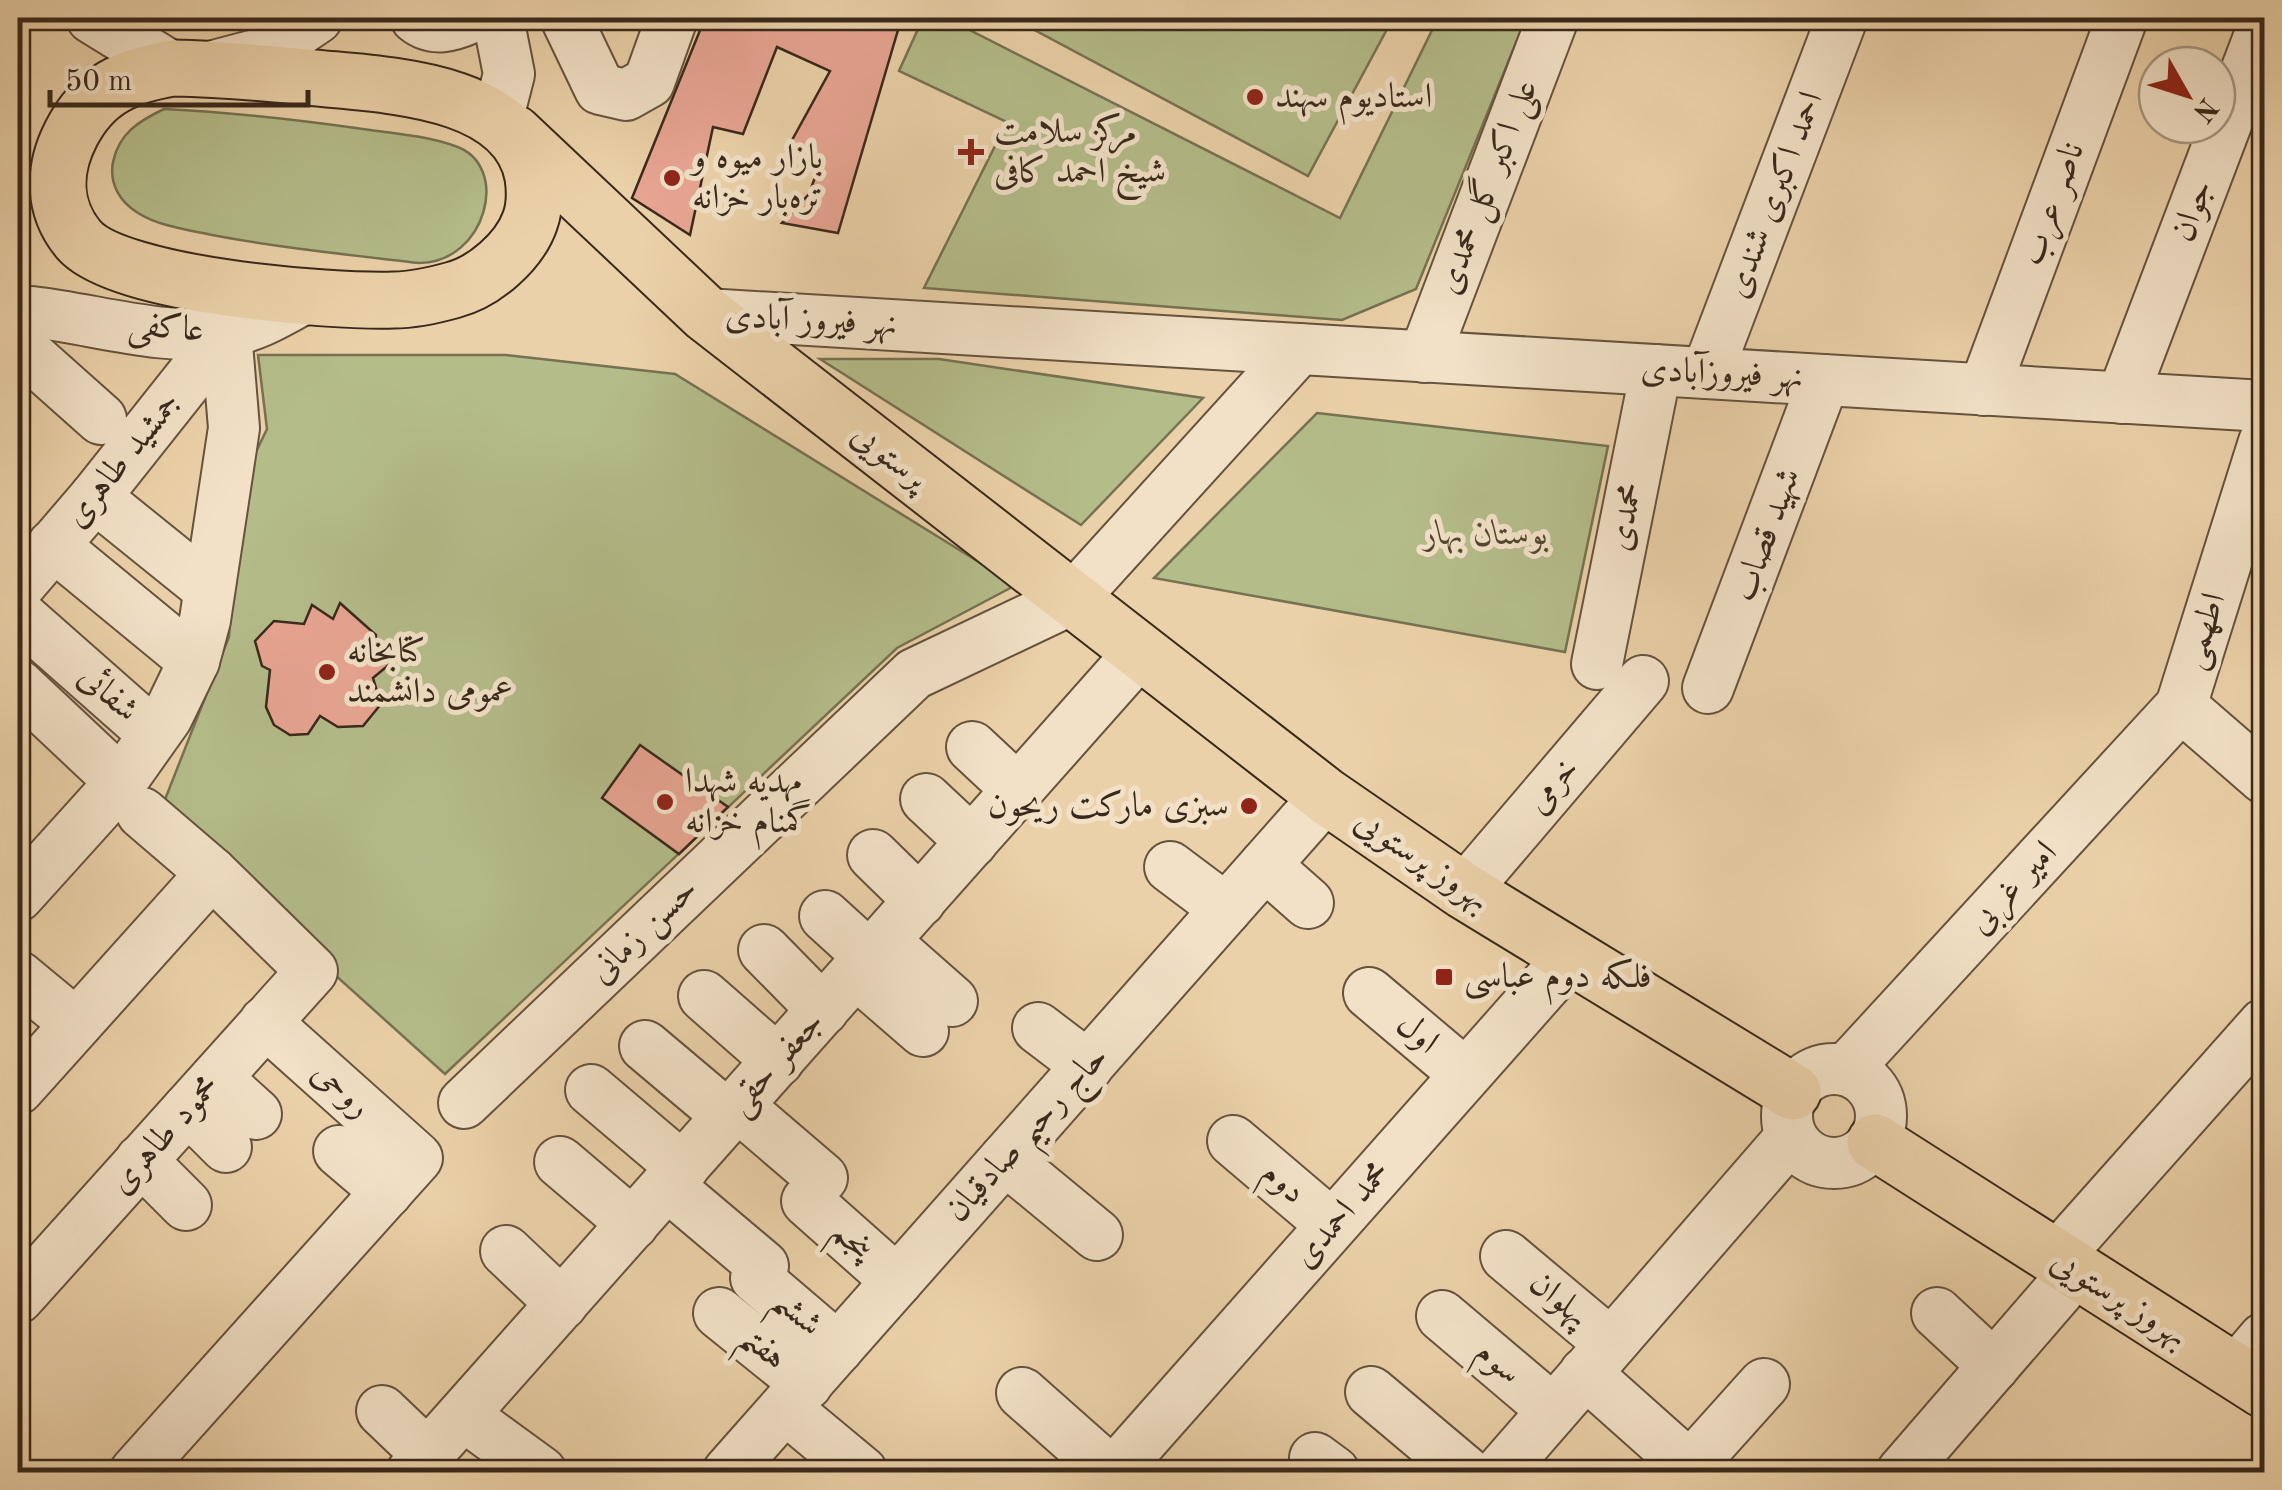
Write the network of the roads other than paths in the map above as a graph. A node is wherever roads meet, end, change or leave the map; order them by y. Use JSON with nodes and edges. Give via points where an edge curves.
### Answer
{"nodes":[{"id":1,"x":92,"y":18,"type":"edge"},
{"id":2,"x":318,"y":18,"type":"edge"},
{"id":3,"x":416,"y":18,"type":"edge"},
{"id":4,"x":470,"y":18,"type":"edge"},
{"id":5,"x":498,"y":18,"type":"edge"},
{"id":6,"x":566,"y":18,"type":"edge"},
{"id":7,"x":672,"y":18,"type":"edge"},
{"id":8,"x":1552,"y":18,"type":"edge"},
{"id":9,"x":1842,"y":18,"type":"edge"},
{"id":10,"x":2122,"y":18,"type":"edge"},
{"id":11,"x":2264,"y":24,"type":"edge"},
{"id":12,"x":190,"y":68,"type":"junction"},
{"id":13,"x":506,"y":127,"type":"junction"},
{"id":14,"x":37,"y":178,"type":"edge"},
{"id":15,"x":308,"y":296,"type":"junction"},
{"id":16,"x":706,"y":314,"type":"junction"},
{"id":17,"x":18,"y":318,"type":"edge"},
{"id":18,"x":226,"y":332,"type":"junction"},
{"id":19,"x":1180,"y":342,"type":"joint"},
{"id":20,"x":18,"y":345,"type":"edge"},
{"id":21,"x":1299,"y":349,"type":"junction"},
{"id":22,"x":1424,"y":357,"type":"junction"},
{"id":23,"x":1656,"y":370,"type":"junction"},
{"id":24,"x":1707,"y":374,"type":"junction"},
{"id":25,"x":1824,"y":380,"type":"junction"},
{"id":26,"x":1984,"y":390,"type":"junction"},
{"id":27,"x":2122,"y":398,"type":"junction"},
{"id":28,"x":2264,"y":406,"type":"edge"},
{"id":29,"x":101,"y":418,"type":"dead end"},
{"id":30,"x":2264,"y":442,"type":"edge"},
{"id":31,"x":96,"y":497,"type":"junction"},
{"id":32,"x":53,"y":545,"type":"junction"},
{"id":33,"x":18,"y":587,"type":"edge"},
{"id":34,"x":209,"y":589,"type":"junction"},
{"id":35,"x":1072,"y":599,"type":"junction"},
{"id":36,"x":18,"y":614,"type":"edge"},
{"id":37,"x":1139,"y":653,"type":"junction"},
{"id":38,"x":194,"y":661,"type":"junction"},
{"id":39,"x":1620,"y":672,"type":"joint"},
{"id":40,"x":18,"y":685,"type":"edge"},
{"id":41,"x":1708,"y":688,"type":"dead end"},
{"id":42,"x":2181,"y":706,"type":"junction"},
{"id":43,"x":154,"y":734,"type":"junction"},
{"id":44,"x":972,"y":747,"type":"dead end"},
{"id":45,"x":2264,"y":778,"type":"edge"},
{"id":46,"x":1018,"y":790,"type":"junction"},
{"id":47,"x":1326,"y":796,"type":"junction"},
{"id":48,"x":131,"y":797,"type":"junction"},
{"id":49,"x":926,"y":800,"type":"dead end"},
{"id":50,"x":972,"y":842,"type":"junction"},
{"id":51,"x":873,"y":856,"type":"dead end"},
{"id":52,"x":1265,"y":866,"type":"junction"},
{"id":53,"x":1170,"y":867,"type":"dead end"},
{"id":54,"x":212,"y":873,"type":"junction"},
{"id":55,"x":1464,"y":891,"type":"junction"},
{"id":56,"x":18,"y":896,"type":"edge"},
{"id":57,"x":920,"y":900,"type":"junction"},
{"id":58,"x":1308,"y":902,"type":"dead end"},
{"id":59,"x":1226,"y":910,"type":"junction"},
{"id":60,"x":824,"y":916,"type":"dead end"},
{"id":61,"x":764,"y":950,"type":"dead end"},
{"id":62,"x":870,"y":957,"type":"junction"},
{"id":63,"x":1570,"y":957,"type":"junction"},
{"id":64,"x":18,"y":976,"type":"edge"},
{"id":65,"x":1370,"y":992,"type":"dead end"},
{"id":66,"x":704,"y":996,"type":"dead end"},
{"id":67,"x":823,"y":1010,"type":"junction"},
{"id":68,"x":938,"y":1016,"type":"dead end"},
{"id":69,"x":265,"y":1022,"type":"junction"},
{"id":70,"x":76,"y":1024,"type":"junction"},
{"id":71,"x":2264,"y":1024,"type":"edge"},
{"id":72,"x":1038,"y":1028,"type":"dead end"},
{"id":73,"x":645,"y":1046,"type":"dead end"},
{"id":74,"x":778,"y":1060,"type":"junction"},
{"id":75,"x":1088,"y":1066,"type":"junction"},
{"id":76,"x":1846,"y":1070,"type":"junction"},
{"id":77,"x":1465,"y":1074,"type":"junction"},
{"id":78,"x":18,"y":1089,"type":"edge"},
{"id":79,"x":590,"y":1090,"type":"dead end"},
{"id":80,"x":202,"y":1093,"type":"junction"},
{"id":81,"x":464,"y":1103,"type":"dead end"},
{"id":82,"x":733,"y":1111,"type":"junction"},
{"id":83,"x":1792,"y":1114,"type":"junction"},
{"id":84,"x":241,"y":1130,"type":"dead end"},
{"id":85,"x":1234,"y":1141,"type":"dead end"},
{"id":86,"x":1874,"y":1142,"type":"junction"},
{"id":87,"x":339,"y":1151,"type":"dead end"},
{"id":88,"x":1006,"y":1159,"type":"junction"},
{"id":89,"x":142,"y":1160,"type":"junction"},
{"id":90,"x":560,"y":1162,"type":"dead end"},
{"id":91,"x":402,"y":1175,"type":"junction"},
{"id":92,"x":675,"y":1176,"type":"junction"},
{"id":93,"x":186,"y":1204,"type":"dead end"},
{"id":94,"x":633,"y":1224,"type":"junction"},
{"id":95,"x":1332,"y":1225,"type":"junction"},
{"id":96,"x":1097,"y":1234,"type":"dead end"},
{"id":97,"x":506,"y":1251,"type":"dead end"},
{"id":98,"x":1506,"y":1256,"type":"dead end"},
{"id":99,"x":2065,"y":1266,"type":"junction"},
{"id":100,"x":897,"y":1282,"type":"junction"},
{"id":101,"x":18,"y":1298,"type":"edge"},
{"id":102,"x":562,"y":1304,"type":"junction"},
{"id":103,"x":719,"y":1312,"type":"dead end"},
{"id":104,"x":1937,"y":1313,"type":"dead end"},
{"id":105,"x":1442,"y":1316,"type":"dead end"},
{"id":106,"x":1994,"y":1366,"type":"junction"},
{"id":107,"x":2255,"y":1367,"type":"edge"},
{"id":108,"x":1583,"y":1376,"type":"junction"},
{"id":109,"x":810,"y":1380,"type":"junction"},
{"id":110,"x":1764,"y":1384,"type":"dead end"},
{"id":111,"x":1371,"y":1392,"type":"dead end"},
{"id":112,"x":1022,"y":1393,"type":"dead end"},
{"id":113,"x":382,"y":1411,"type":"dead end"},
{"id":114,"x":463,"y":1415,"type":"junction"},
{"id":115,"x":420,"y":1464,"type":"edge"},
{"id":116,"x":1690,"y":1471,"type":"edge"},
{"id":117,"x":135,"y":1472,"type":"edge"},
{"id":118,"x":541,"y":1472,"type":"edge"},
{"id":119,"x":728,"y":1472,"type":"edge"},
{"id":120,"x":862,"y":1472,"type":"edge"},
{"id":121,"x":1112,"y":1472,"type":"edge"},
{"id":122,"x":1466,"y":1472,"type":"edge"},
{"id":123,"x":1500,"y":1472,"type":"edge"},
{"id":124,"x":1902,"y":1472,"type":"edge"}],
"edges":[{"from":1,"to":12,"type":"street"},
{"from":2,"to":12,"type":"street","via":[[267,52]]},
{"from":3,"to":4,"type":"street","via":[[447,27]]},
{"from":5,"to":13,"type":"street","via":[[509,74]]},
{"from":6,"to":7,"type":"street","via":[[600,89],[626,95],[649,82]]},
{"from":8,"to":22,"type":"street","name":"علی اکبر گل محمدی"},
{"from":9,"to":24,"type":"street","name":"احمد اکبری شندی"},
{"from":10,"to":26,"type":"street","name":"ناصر عرب"},
{"from":11,"to":27,"type":"street","name":"جوان"},
{"from":12,"to":13,"type":"main road","name":"نهر فیروز آبادی","via":[[265,71],[432,94]]},
{"from":12,"to":14,"type":"main road","name":"نهر فیروز آبادی","via":[[137,74],[112,86]]},
{"from":13,"to":15,"type":"main road","via":[[530,158],[535,192],[522,238],[498,264],[456,290],[400,300]]},
{"from":13,"to":16,"type":"main road","name":"نهر فیروز آبادی"},
{"from":14,"to":15,"type":"main road","via":[[58,198],[80,242],[130,268]]},
{"from":15,"to":18,"type":"street","name":"عاکفی"},
{"from":16,"to":19,"type":"street","name":"نهر فیروز آبادی"},
{"from":16,"to":35,"type":"main road","name":"پرستویی"},
{"from":17,"to":18,"type":"street","name":"عاکفی","via":[[32,312],[181,334]]},
{"from":18,"to":31,"type":"street","name":"جمشید طاهری"},
{"from":18,"to":34,"type":"street","via":[[234,428]]},
{"from":19,"to":21,"type":"street","name":"نهر فیروزآبادی"},
{"from":20,"to":29,"type":"street"},
{"from":21,"to":22,"type":"street","name":"نهر فیروزآبادی"},
{"from":21,"to":35,"type":"street"},
{"from":22,"to":23,"type":"street","name":"نهر فیروزآبادی"},
{"from":23,"to":24,"type":"street","name":"نهر فیروزآبادی"},
{"from":23,"to":39,"type":"street","name":"محمدی"},
{"from":24,"to":25,"type":"street","name":"نهر فیروزآبادی"},
{"from":25,"to":26,"type":"street","name":"نهر فیروزآبادی"},
{"from":25,"to":41,"type":"street","name":"شهید قصاب"},
{"from":26,"to":27,"type":"street","name":"نهر فیروزآبادی"},
{"from":27,"to":28,"type":"street","name":"نهر فیروزآبادی"},
{"from":30,"to":42,"type":"street","name":"اطهمی"},
{"from":31,"to":32,"type":"street","name":"جمشید طاهری"},
{"from":31,"to":34,"type":"street"},
{"from":32,"to":33,"type":"street","name":"جمشید طاهری"},
{"from":32,"to":38,"type":"street"},
{"from":34,"to":38,"type":"street"},
{"from":35,"to":37,"type":"main road","name":"بهروز پرستویی"},
{"from":35,"to":81,"type":"street","name":"حسن زمانی","via":[[914,674]]},
{"from":36,"to":43,"type":"street","name":"شفائی"},
{"from":37,"to":46,"type":"street","name":"جعفر حقی"},
{"from":37,"to":47,"type":"main road","name":"بهروز پرستویی"},
{"from":38,"to":43,"type":"street"},
{"from":39,"to":55,"type":"street","name":"خرمی"},
{"from":40,"to":48,"type":"street"},
{"from":42,"to":45,"type":"street"},
{"from":42,"to":76,"type":"street","name":"امیر غربی"},
{"from":43,"to":48,"type":"street"},
{"from":44,"to":46,"type":"street"},
{"from":46,"to":50,"type":"street","name":"جعفر حقی"},
{"from":47,"to":52,"type":"street","name":"حاج رحیم صادقیان"},
{"from":47,"to":55,"type":"main road","name":"بهروز پرستویی"},
{"from":48,"to":54,"type":"street"},
{"from":48,"to":56,"type":"street"},
{"from":49,"to":50,"type":"street"},
{"from":50,"to":57,"type":"street","name":"جعفر حقی"},
{"from":51,"to":57,"type":"street"},
{"from":52,"to":58,"type":"street"},
{"from":52,"to":59,"type":"street","name":"حاج رحیم صادقیان"},
{"from":53,"to":59,"type":"street"},
{"from":54,"to":69,"type":"street","name":"محمود طاهری","via":[[312,972]]},
{"from":54,"to":70,"type":"street"},
{"from":55,"to":63,"type":"main road","name":"بهروز پرستویی"},
{"from":57,"to":62,"type":"street","name":"جعفر حقی"},
{"from":59,"to":75,"type":"street","name":"حاج رحیم صادقیان"},
{"from":60,"to":62,"type":"street"},
{"from":61,"to":67,"type":"street"},
{"from":62,"to":67,"type":"street","name":"جعفر حقی"},
{"from":62,"to":68,"type":"street"},
{"from":63,"to":77,"type":"street","name":"محمد احمدی"},
{"from":63,"to":83,"type":"main road","name":"بهروز پرستویی"},
{"from":64,"to":70,"type":"street"},
{"from":65,"to":77,"type":"street","name":"اول"},
{"from":66,"to":74,"type":"street"},
{"from":67,"to":74,"type":"street","name":"جعفر حقی"},
{"from":69,"to":80,"type":"street","name":"محمود طاهری"},
{"from":69,"to":91,"type":"street","name":"روحی"},
{"from":70,"to":78,"type":"street"},
{"from":71,"to":99,"type":"street"},
{"from":72,"to":75,"type":"street"},
{"from":73,"to":82,"type":"street","name":"پنجم"},
{"from":74,"to":82,"type":"street","name":"جعفر حقی"},
{"from":75,"to":88,"type":"street","name":"حاج رحیم صادقیان"},
{"from":76,"to":83,"type":"street","via":[[1808,1077]]},
{"from":76,"to":86,"type":"street","via":[[1866,1081],[1878,1099],[1881,1121]]},
{"from":77,"to":95,"type":"street","name":"محمد احمدی"},
{"from":79,"to":92,"type":"street"},
{"from":80,"to":84,"type":"street"},
{"from":80,"to":89,"type":"street","name":"محمود طاهری"},
{"from":82,"to":92,"type":"street","name":"جعفر حقی"},
{"from":82,"to":100,"type":"street","name":"پنجم"},
{"from":83,"to":86,"type":"street","via":[[1807,1156],[1831,1164],[1856,1158]]},
{"from":83,"to":108,"type":"street"},
{"from":85,"to":95,"type":"street","name":"دوم"},
{"from":86,"to":99,"type":"main road","name":"بهروز پرستویی"},
{"from":87,"to":91,"type":"street"},
{"from":88,"to":96,"type":"street"},
{"from":88,"to":100,"type":"street","name":"حاج رحیم صادقیان"},
{"from":89,"to":93,"type":"street"},
{"from":89,"to":101,"type":"street","name":"محمود طاهری"},
{"from":90,"to":94,"type":"street"},
{"from":91,"to":117,"type":"street"},
{"from":92,"to":94,"type":"street","name":"جعفر حقی"},
{"from":92,"to":109,"type":"street","name":"ششم","via":[[760,1272]]},
{"from":94,"to":102,"type":"street","name":"جعفر حقی"},
{"from":95,"to":121,"type":"street","name":"محمد احمدی"},
{"from":97,"to":102,"type":"street"},
{"from":98,"to":108,"type":"street","name":"پهلوان"},
{"from":99,"to":106,"type":"street"},
{"from":99,"to":107,"type":"main road","name":"بهروز پرستویی"},
{"from":100,"to":109,"type":"street","name":"حاج رحیم صادقیان"},
{"from":102,"to":114,"type":"street","name":"جعفر حقی"},
{"from":103,"to":109,"type":"street","name":"هفتم"},
{"from":104,"to":106,"type":"street"},
{"from":105,"to":108,"type":"street","name":"سوم"},
{"from":106,"to":124,"type":"street"},
{"from":108,"to":116,"type":"street"},
{"from":108,"to":123,"type":"street"},
{"from":109,"to":119,"type":"street","name":"حاج رحیم صادقیان"},
{"from":109,"to":120,"type":"street"},
{"from":110,"to":116,"type":"street"},
{"from":111,"to":122,"type":"street"},
{"from":112,"to":121,"type":"street"},
{"from":113,"to":115,"type":"street"},
{"from":114,"to":115,"type":"street","name":"جعفر حقی"},
{"from":114,"to":118,"type":"street"}]}
